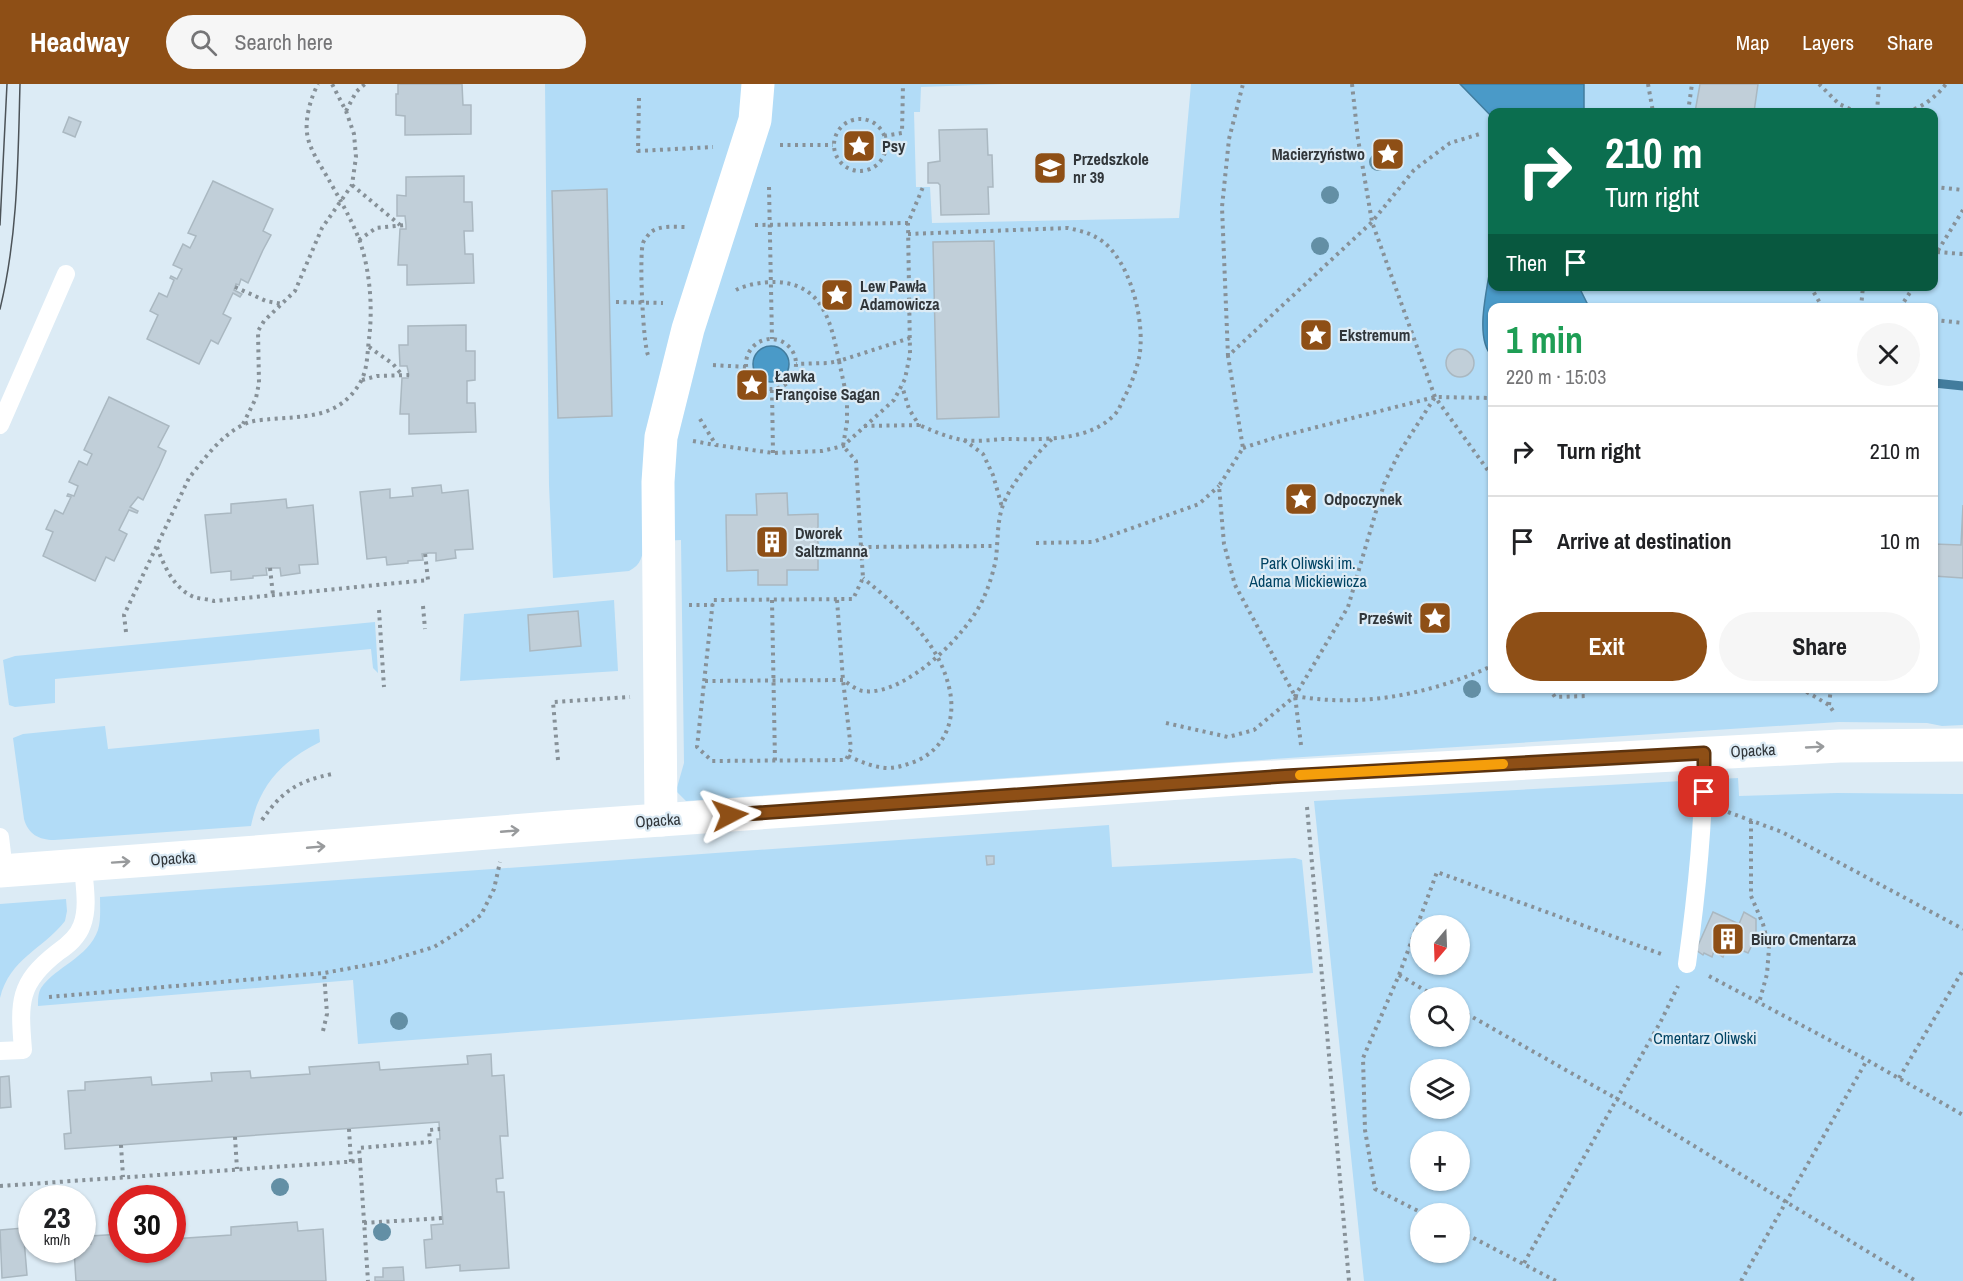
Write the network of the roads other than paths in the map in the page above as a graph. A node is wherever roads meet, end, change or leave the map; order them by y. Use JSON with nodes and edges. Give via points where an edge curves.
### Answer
{"nodes":[{"id":1,"x":758,"y":84,"type":"edge"},
{"id":2,"x":66,"y":274,"type":"dead end"},
{"id":3,"x":0,"y":425,"type":"edge"},
{"id":4,"x":1963,"y":745,"type":"edge"},
{"id":5,"x":1704,"y":753,"type":"junction"},
{"id":6,"x":661,"y":820,"type":"junction"},
{"id":7,"x":0,"y":837,"type":"edge"},
{"id":8,"x":83,"y":865,"type":"junction"},
{"id":9,"x":2,"y":870,"type":"edge"},
{"id":10,"x":1687,"y":964,"type":"road end"},
{"id":11,"x":0,"y":1051,"type":"edge"}],
"edges":[{"from":1,"to":6,"type":"street","via":[[754,120],[696,303],[661,436]]},
{"from":2,"to":3,"type":"lane"},
{"from":5,"to":4,"type":"street","name":"Opacka","one_way":true},
{"from":5,"to":6,"type":"street","name":"Opacka","via":[[1256,778]]},
{"from":5,"to":10,"type":"lane","via":[[1704,804]]},
{"from":8,"to":6,"type":"street","name":"Opacka","one_way":true},
{"from":7,"to":9,"type":"lane"},
{"from":8,"to":9,"type":"street","name":"Opacka"},
{"from":8,"to":11,"type":"lane","via":[[83,924],[78,934],[28,981],[20,1023],[23,1050]]}]}
